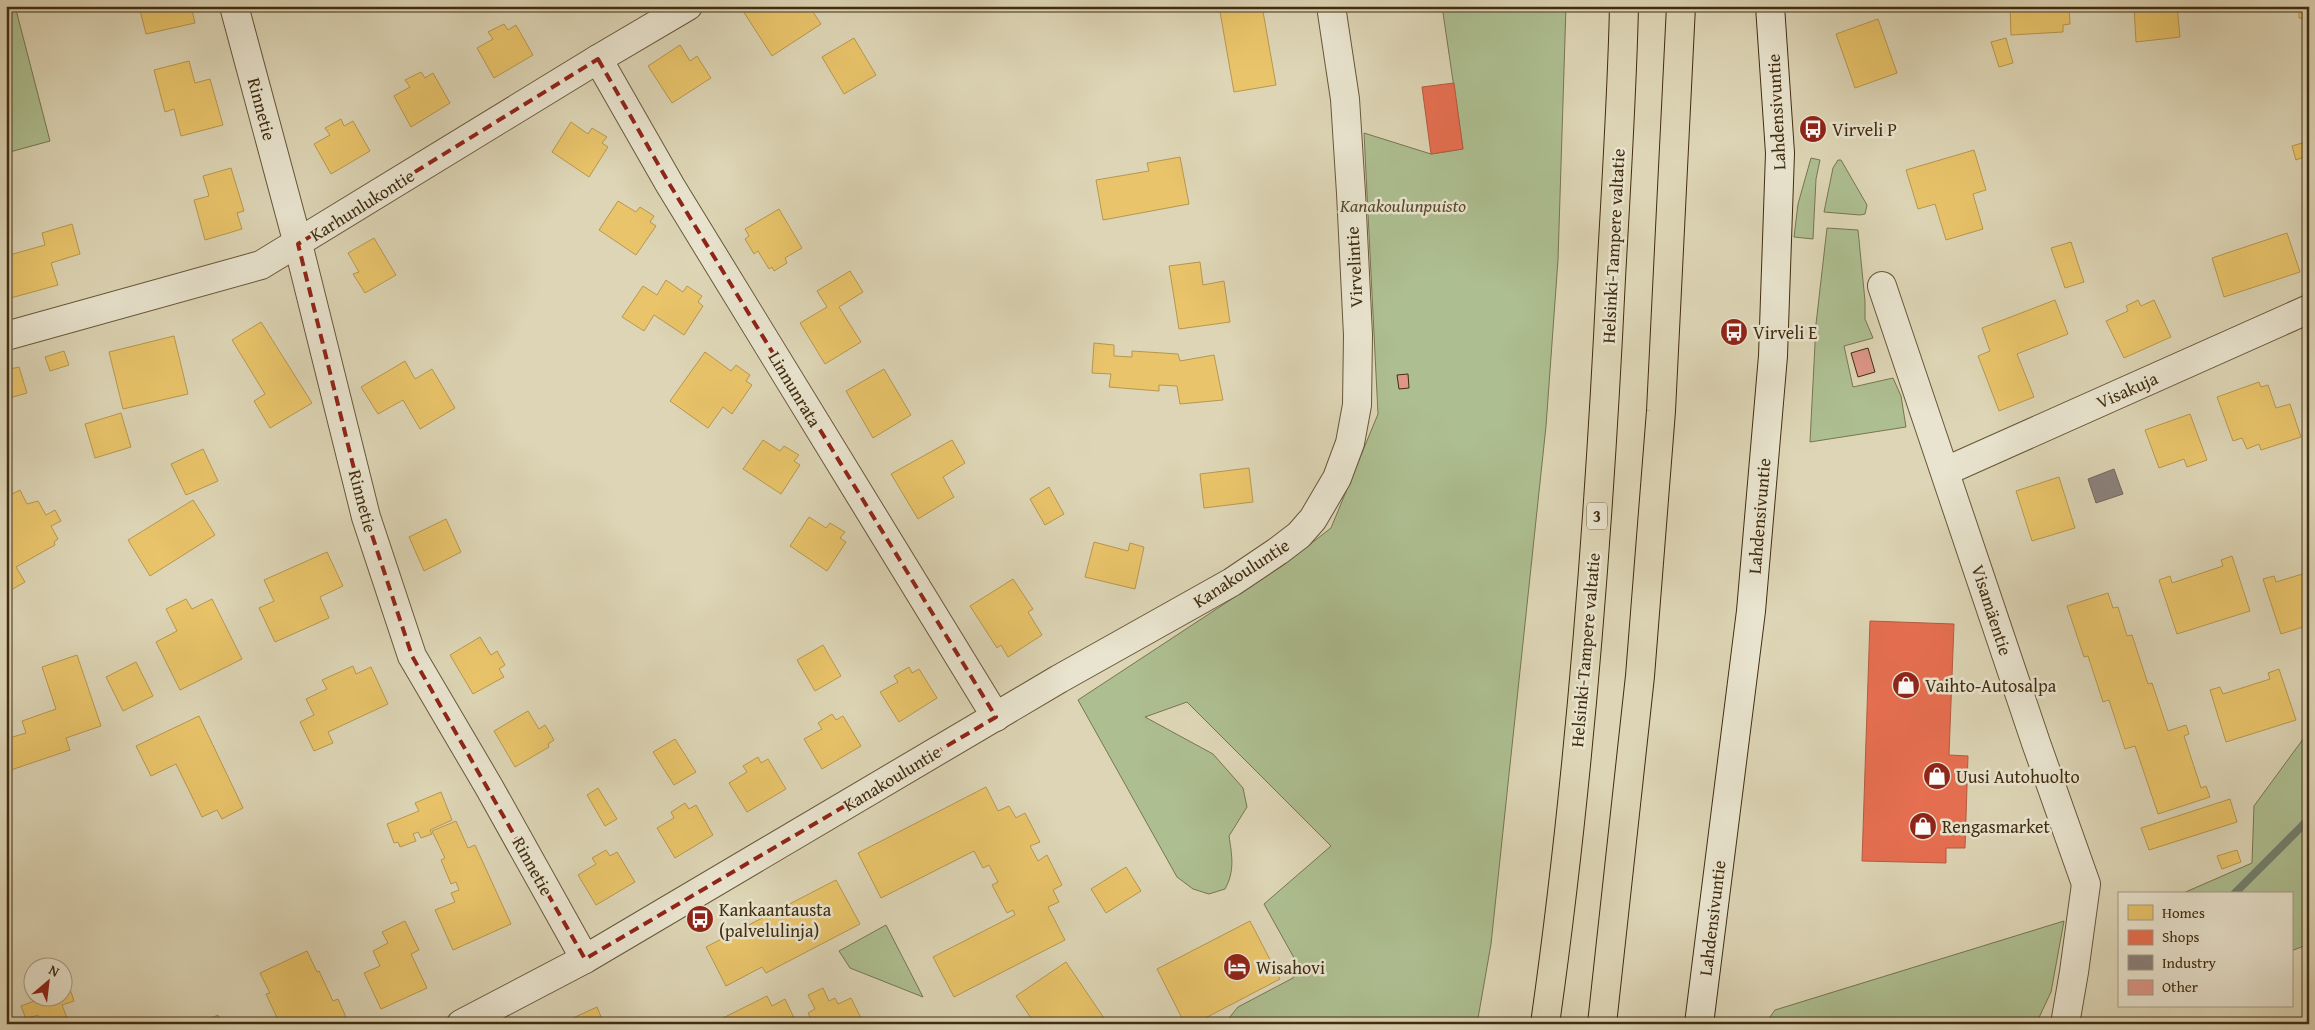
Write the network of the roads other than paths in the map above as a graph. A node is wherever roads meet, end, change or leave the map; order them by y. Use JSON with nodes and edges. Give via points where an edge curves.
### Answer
{"nodes":[{"id":1,"x":234,"y":6,"type":"edge"},
{"id":2,"x":688,"y":6,"type":"edge"},
{"id":3,"x":1331,"y":6,"type":"edge"},
{"id":4,"x":1624,"y":6,"type":"edge"},
{"id":5,"x":1681,"y":6,"type":"edge"},
{"id":6,"x":1770,"y":6,"type":"edge"},
{"id":7,"x":598,"y":59,"type":"junction"},
{"id":8,"x":298,"y":244,"type":"junction"},
{"id":9,"x":1882,"y":286,"type":"dead end"},
{"id":10,"x":2309,"y":309,"type":"edge"},
{"id":11,"x":6,"y":336,"type":"edge"},
{"id":12,"x":1946,"y":471,"type":"junction"},
{"id":13,"x":1313,"y":519,"type":"joint"},
{"id":14,"x":996,"y":717,"type":"junction"},
{"id":15,"x":585,"y":960,"type":"junction"},
{"id":16,"x":461,"y":1024,"type":"edge"},
{"id":17,"x":1545,"y":1024,"type":"edge"},
{"id":18,"x":1602,"y":1024,"type":"edge"},
{"id":19,"x":1699,"y":1024,"type":"edge"},
{"id":20,"x":2065,"y":1024,"type":"edge"}],
"edges":[{"from":1,"to":8,"type":"street","name":"Rinnetie"},
{"from":2,"to":7,"type":"street","name":"Karhunlukontie"},
{"from":3,"to":13,"type":"street","name":"Virvelintie","via":[[1344,91],[1358,334],[1357,405],[1350,443],[1337,478]]},
{"from":4,"to":17,"type":"highway","name":"Helsinki-Tampere valtatie","number":"3","via":[[1605,405],[1585,673],[1560,921]]},
{"from":5,"to":18,"type":"highway","via":[[1661,411],[1640,676]]},
{"from":6,"to":19,"type":"street","name":"Lahdensivuntie","via":[[1780,153],[1773,356],[1751,611]]},
{"from":7,"to":8,"type":"street","name":"Karhunlukontie"},
{"from":7,"to":14,"type":"street","name":"Linnunrata","via":[[670,185]]},
{"from":8,"to":11,"type":"street","name":"Karhunlukontie","via":[[262,265]]},
{"from":8,"to":15,"type":"street","name":"Rinnetie","via":[[366,517],[412,656]]},
{"from":9,"to":12,"type":"street","name":"Visamäentie"},
{"from":10,"to":12,"type":"street","name":"Visakuja"},
{"from":12,"to":20,"type":"street","name":"Visamäentie","via":[[2086,884]]},
{"from":13,"to":14,"type":"street","name":"Kanakouluntie","via":[[1299,535],[1232,582]]},
{"from":14,"to":15,"type":"street","name":"Kanakouluntie"},
{"from":15,"to":16,"type":"street","name":"Kanakouluntie"}]}
